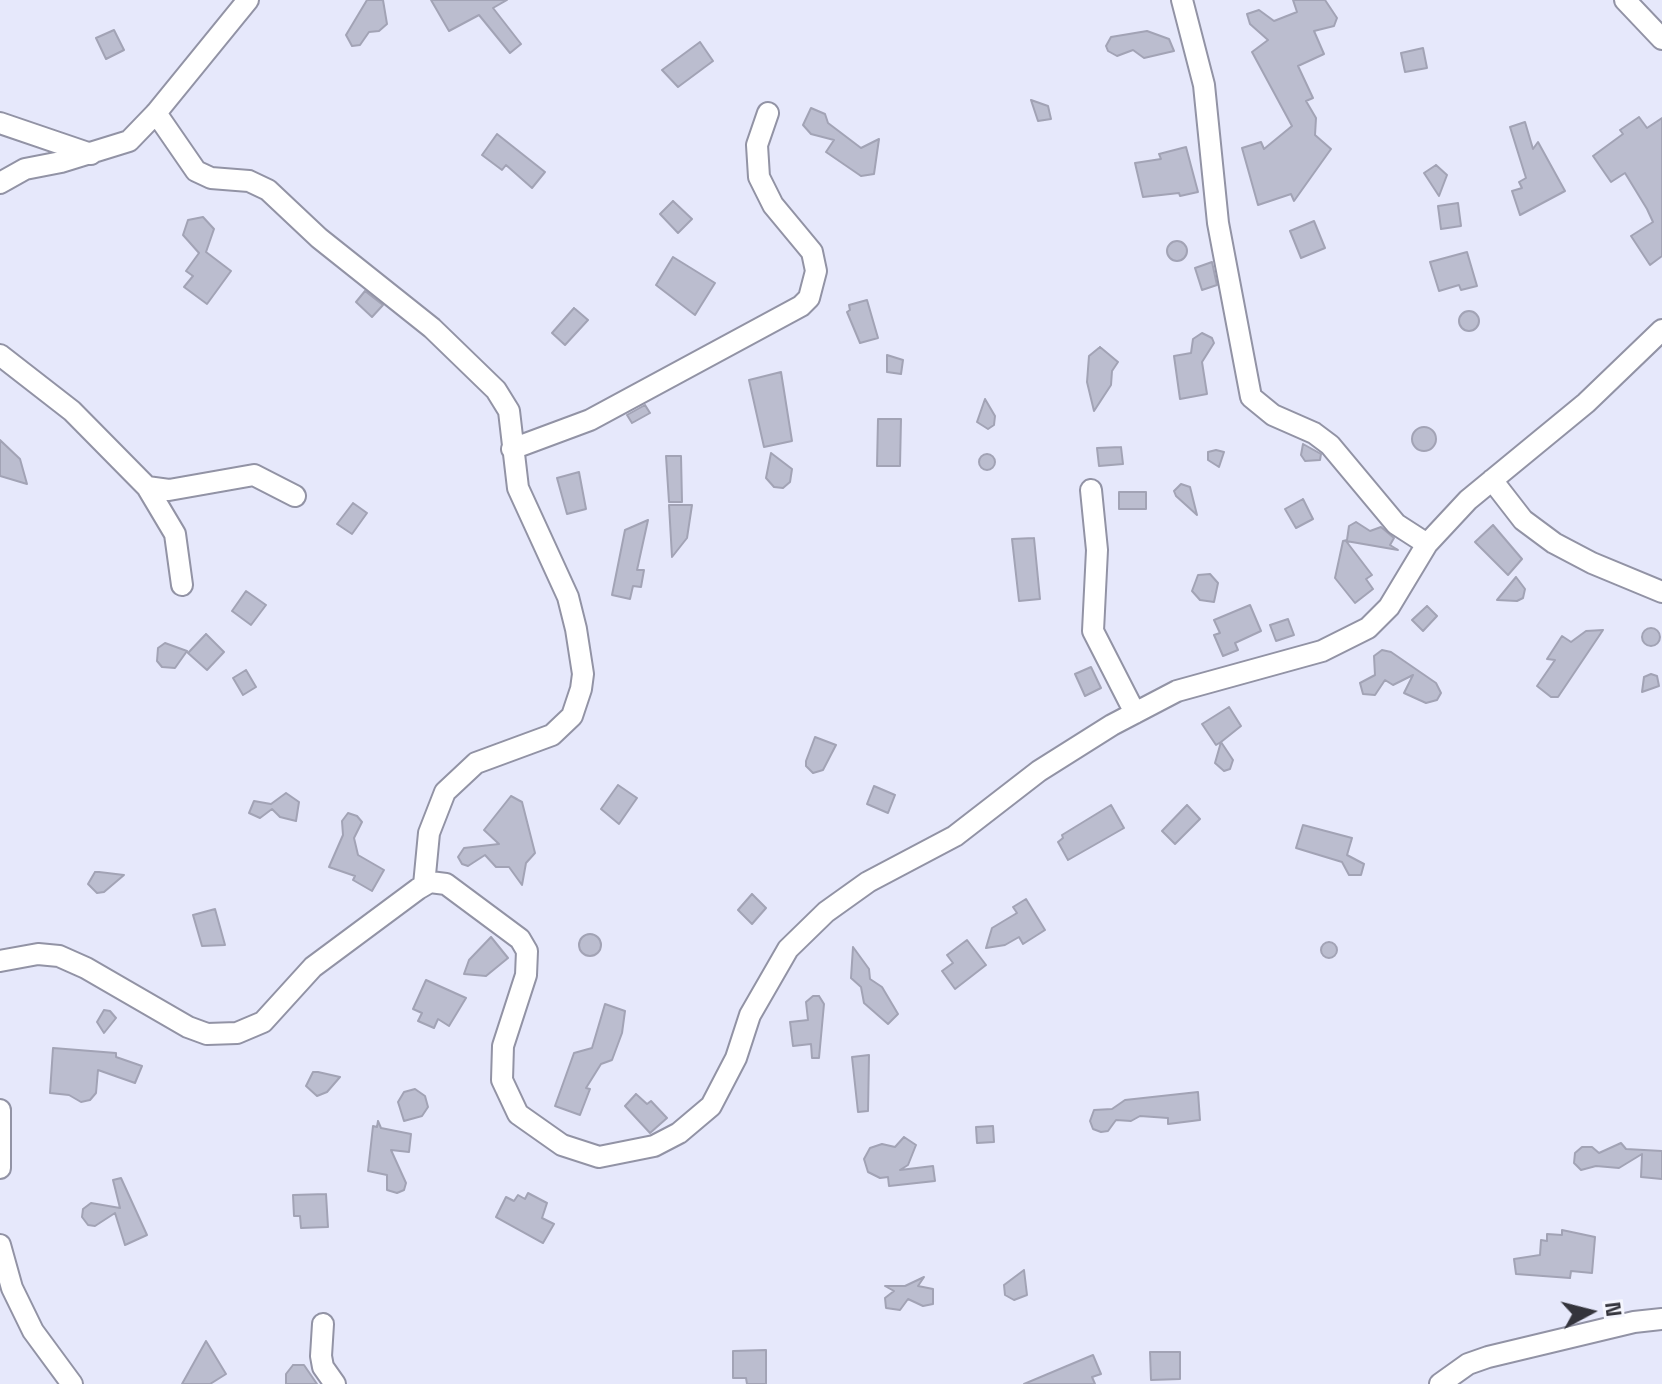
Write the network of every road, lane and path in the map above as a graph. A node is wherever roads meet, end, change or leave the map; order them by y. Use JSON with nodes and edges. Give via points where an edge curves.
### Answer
{"nodes":[{"id":1,"x":248,"y":0,"type":"edge"},
{"id":2,"x":1182,"y":0,"type":"edge"},
{"id":3,"x":1625,"y":0,"type":"edge"},
{"id":4,"x":1662,"y":39,"type":"edge"},
{"id":5,"x":156,"y":113,"type":"junction"},
{"id":6,"x":768,"y":113,"type":"dead end"},
{"id":7,"x":0,"y":123,"type":"edge"},
{"id":8,"x":91,"y":154,"type":"junction"},
{"id":9,"x":0,"y":183,"type":"edge"},
{"id":10,"x":1662,"y":330,"type":"edge"},
{"id":11,"x":0,"y":355,"type":"edge"},
{"id":12,"x":512,"y":449,"type":"junction"},
{"id":13,"x":1492,"y":480,"type":"junction"},
{"id":14,"x":147,"y":487,"type":"junction"},
{"id":15,"x":1091,"y":490,"type":"dead end"},
{"id":16,"x":295,"y":496,"type":"dead end"},
{"id":17,"x":1427,"y":544,"type":"junction"},
{"id":18,"x":182,"y":585,"type":"dead end"},
{"id":19,"x":1662,"y":592,"type":"edge"},
{"id":20,"x":1135,"y":713,"type":"junction"},
{"id":21,"x":424,"y":885,"type":"junction"},
{"id":22,"x":0,"y":961,"type":"edge"},
{"id":23,"x":0,"y":1110,"type":"edge"},
{"id":24,"x":0,"y":1168,"type":"edge"},
{"id":25,"x":0,"y":1245,"type":"edge"},
{"id":26,"x":1662,"y":1319,"type":"edge"},
{"id":27,"x":323,"y":1324,"type":"dead end"},
{"id":28,"x":72,"y":1384,"type":"edge"},
{"id":29,"x":335,"y":1384,"type":"edge"},
{"id":30,"x":1440,"y":1384,"type":"edge"}],
"edges":[{"from":1,"to":5,"type":"street"},
{"from":2,"to":17,"type":"street","via":[[1204,85],[1218,223],[1251,397],[1330,445],[1396,524]]},
{"from":3,"to":4,"type":"street"},
{"from":5,"to":8,"type":"street","via":[[129,141]]},
{"from":5,"to":12,"type":"street","via":[[196,171],[259,184],[432,328],[503,399]]},
{"from":6,"to":12,"type":"street","via":[[757,145],[759,177],[773,205],[812,252],[816,271],[809,298],[590,420]]},
{"from":7,"to":8,"type":"street"},
{"from":8,"to":9,"type":"street","via":[[25,169]]},
{"from":10,"to":13,"type":"street","via":[[1586,403]]},
{"from":11,"to":14,"type":"street","via":[[72,411]]},
{"from":12,"to":21,"type":"street","via":[[518,488],[568,597],[581,658],[581,689],[572,716],[552,735],[476,763],[445,792],[429,833]]},
{"from":13,"to":17,"type":"street"},
{"from":13,"to":19,"type":"street","via":[[1523,520],[1554,543]]},
{"from":14,"to":16,"type":"street","via":[[177,489],[254,475]]},
{"from":14,"to":18,"type":"street","via":[[175,534]]},
{"from":15,"to":20,"type":"street","via":[[1097,550],[1093,631]]},
{"from":17,"to":20,"type":"street","via":[[1389,607],[1352,638],[1177,691]]},
{"from":20,"to":21,"type":"street","via":[[1039,771],[955,836],[868,882],[826,912],[788,949],[750,1015],[736,1058],[711,1106],[679,1133],[635,1153],[585,1153],[562,1145],[518,1114],[502,1080],[503,1046],[526,975],[527,951],[520,939],[452,886]]},
{"from":21,"to":22,"type":"street","via":[[313,967],[263,1022],[237,1033],[207,1034],[188,1027],[59,956]]},
{"from":23,"to":24,"type":"street"},
{"from":25,"to":28,"type":"street","via":[[12,1288],[33,1331]]},
{"from":26,"to":30,"type":"street","via":[[1488,1357]]},
{"from":27,"to":29,"type":"street","via":[[323,1367]]}]}
